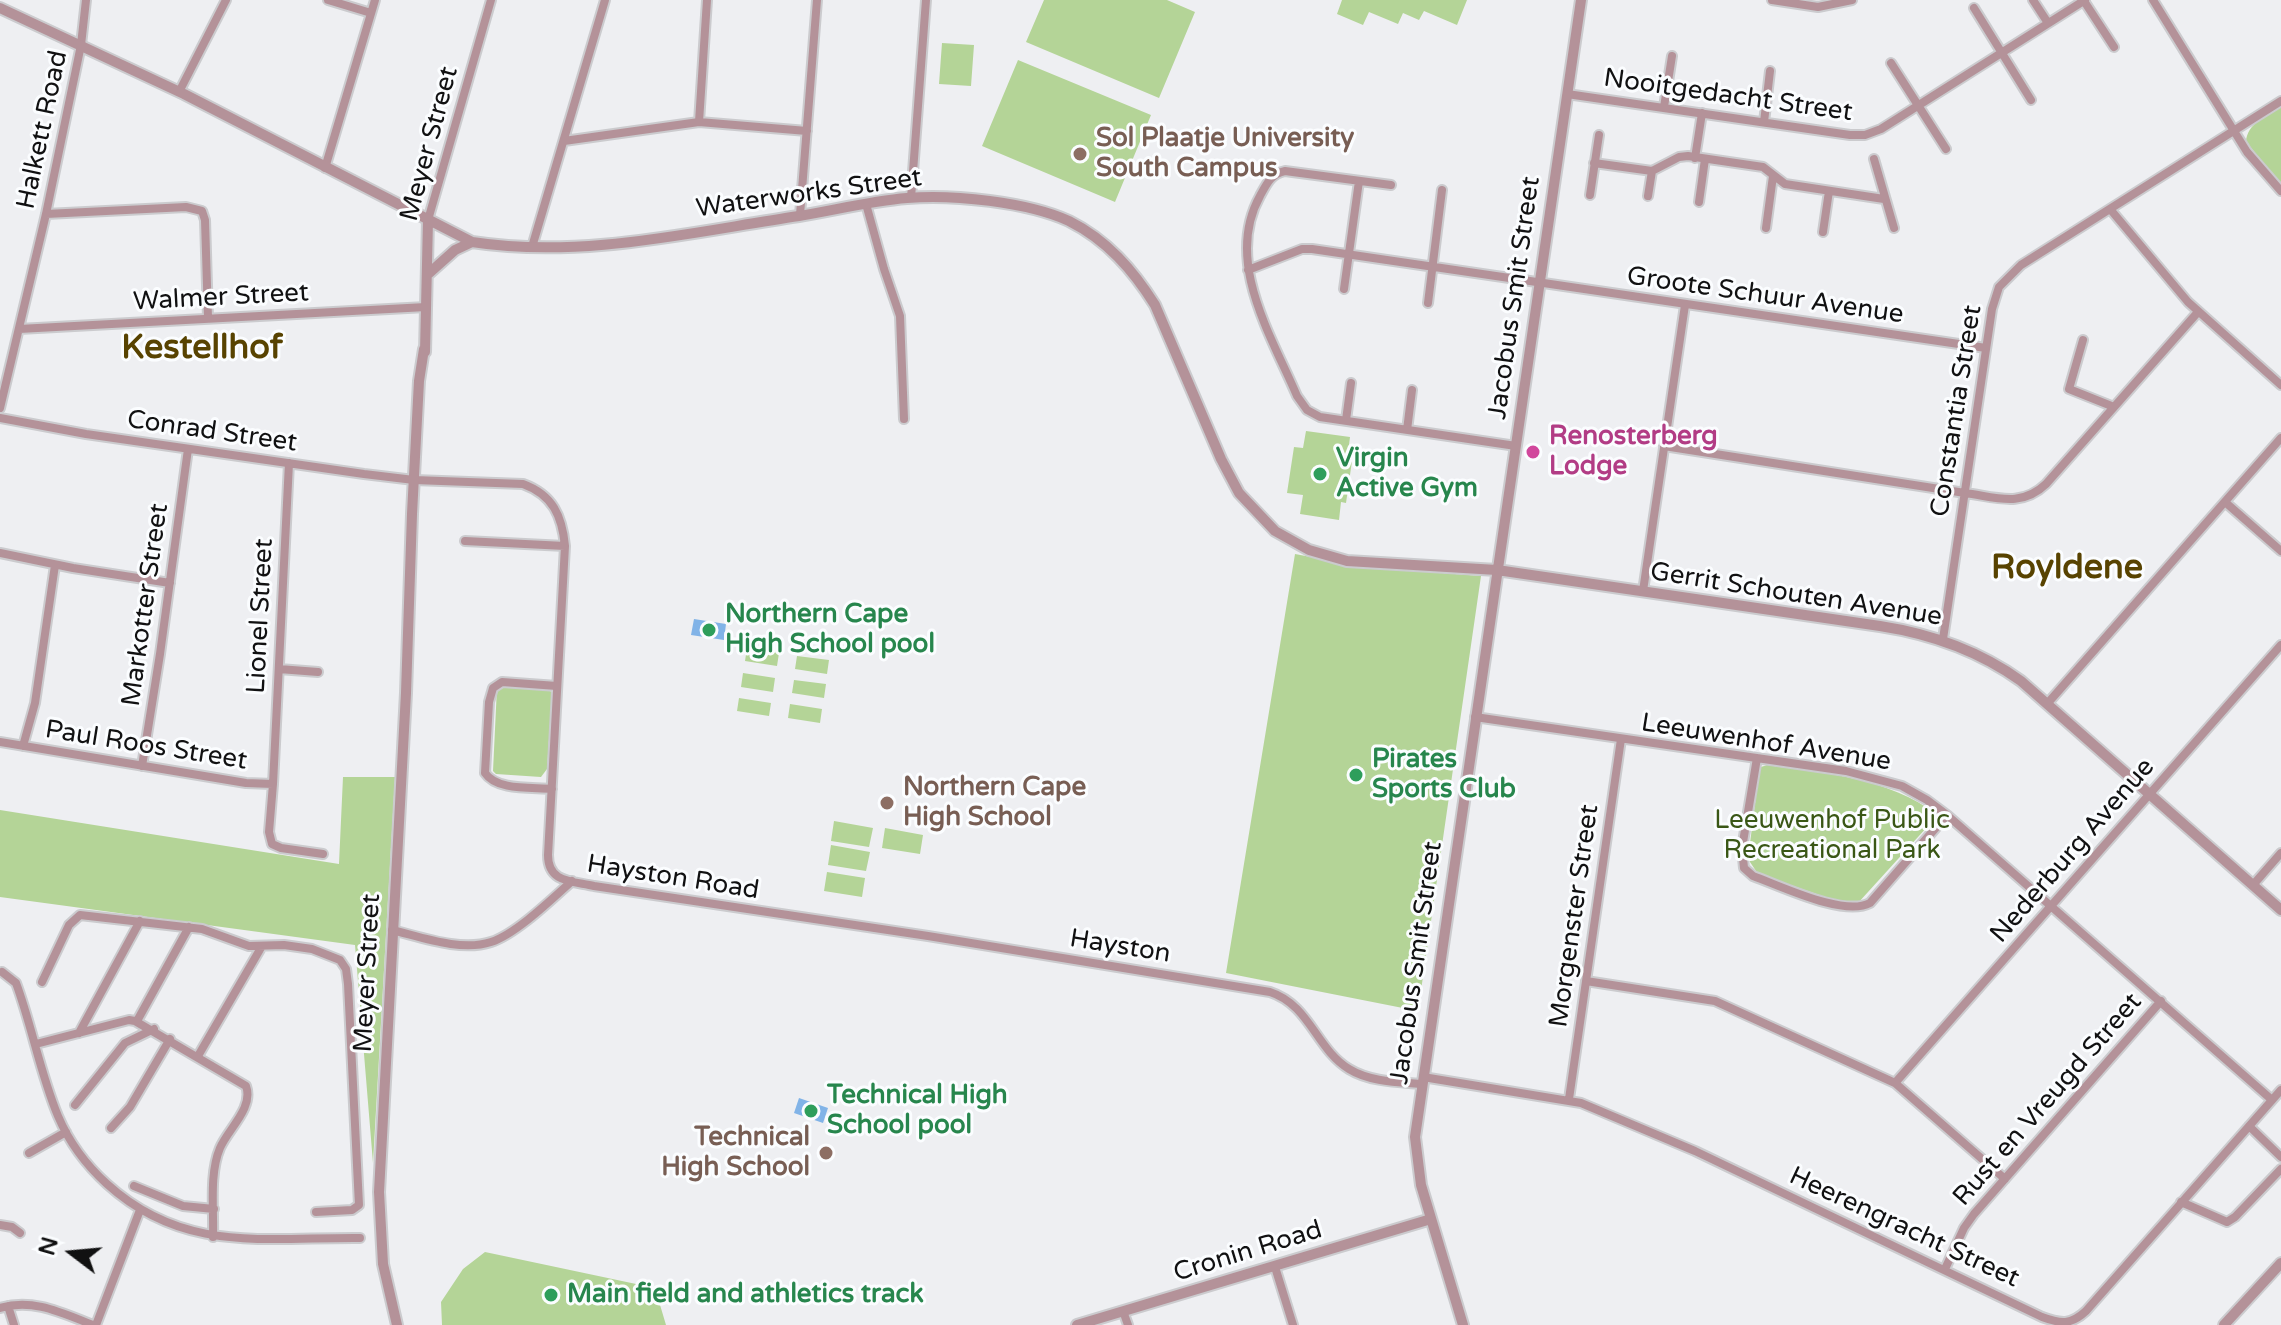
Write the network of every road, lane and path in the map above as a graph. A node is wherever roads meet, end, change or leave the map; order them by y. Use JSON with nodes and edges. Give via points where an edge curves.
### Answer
{"nodes":[{"id":1,"x":86,"y":0,"type":"edge"},
{"id":2,"x":226,"y":0,"type":"edge"},
{"id":3,"x":328,"y":0,"type":"edge"},
{"id":4,"x":375,"y":0,"type":"edge"},
{"id":5,"x":491,"y":0,"type":"edge"},
{"id":6,"x":605,"y":0,"type":"edge"},
{"id":7,"x":707,"y":0,"type":"edge"},
{"id":8,"x":817,"y":0,"type":"edge"},
{"id":9,"x":926,"y":0,"type":"edge"},
{"id":10,"x":1581,"y":0,"type":"edge"},
{"id":11,"x":1772,"y":0,"type":"edge"},
{"id":12,"x":1852,"y":0,"type":"edge"},
{"id":13,"x":2033,"y":0,"type":"edge"},
{"id":14,"x":2084,"y":0,"type":"edge"},
{"id":15,"x":2153,"y":0,"type":"edge"},
{"id":16,"x":0,"y":8,"type":"edge"},
{"id":17,"x":1974,"y":8,"type":"dead end"},
{"id":18,"x":371,"y":13,"type":"junction"},
{"id":19,"x":2048,"y":23,"type":"junction"},
{"id":20,"x":81,"y":45,"type":"junction"},
{"id":21,"x":2114,"y":47,"type":"dead end"},
{"id":22,"x":2001,"y":53,"type":"junction"},
{"id":23,"x":1672,"y":56,"type":"dead end"},
{"id":24,"x":1891,"y":63,"type":"dead end"},
{"id":25,"x":1770,"y":71,"type":"dead end"},
{"id":26,"x":179,"y":92,"type":"junction"},
{"id":27,"x":1567,"y":94,"type":"junction"},
{"id":28,"x":2031,"y":100,"type":"dead end"},
{"id":29,"x":2281,"y":101,"type":"edge"},
{"id":30,"x":1918,"y":106,"type":"junction"},
{"id":31,"x":1664,"y":107,"type":"junction"},
{"id":32,"x":1702,"y":113,"type":"junction"},
{"id":33,"x":699,"y":122,"type":"junction"},
{"id":34,"x":1764,"y":122,"type":"junction"},
{"id":35,"x":2235,"y":130,"type":"junction"},
{"id":36,"x":807,"y":131,"type":"junction"},
{"id":37,"x":1599,"y":135,"type":"dead end"},
{"id":38,"x":564,"y":141,"type":"junction"},
{"id":39,"x":1946,"y":149,"type":"dead end"},
{"id":40,"x":1700,"y":159,"type":"junction"},
{"id":41,"x":1874,"y":159,"type":"dead end"},
{"id":42,"x":1594,"y":163,"type":"junction"},
{"id":43,"x":325,"y":168,"type":"junction"},
{"id":44,"x":1652,"y":171,"type":"junction"},
{"id":45,"x":1773,"y":176,"type":"junction"},
{"id":46,"x":1359,"y":181,"type":"junction"},
{"id":47,"x":1391,"y":185,"type":"dead end"},
{"id":48,"x":1442,"y":190,"type":"dead end"},
{"id":49,"x":1829,"y":191,"type":"junction"},
{"id":50,"x":2281,"y":191,"type":"edge"},
{"id":51,"x":1590,"y":195,"type":"dead end"},
{"id":52,"x":1648,"y":196,"type":"dead end"},
{"id":53,"x":911,"y":198,"type":"junction"},
{"id":54,"x":1884,"y":199,"type":"junction"},
{"id":55,"x":1699,"y":202,"type":"dead end"},
{"id":56,"x":866,"y":204,"type":"junction"},
{"id":57,"x":2110,"y":209,"type":"junction"},
{"id":58,"x":46,"y":214,"type":"junction"},
{"id":59,"x":800,"y":215,"type":"junction"},
{"id":60,"x":428,"y":220,"type":"junction"},
{"id":61,"x":1766,"y":228,"type":"dead end"},
{"id":62,"x":1894,"y":228,"type":"dead end"},
{"id":63,"x":1823,"y":232,"type":"dead end"},
{"id":64,"x":472,"y":242,"type":"junction"},
{"id":65,"x":532,"y":247,"type":"junction"},
{"id":66,"x":1349,"y":254,"type":"junction"},
{"id":67,"x":1433,"y":269,"type":"junction"},
{"id":68,"x":1248,"y":270,"type":"junction"},
{"id":69,"x":427,"y":275,"type":"junction"},
{"id":70,"x":1538,"y":283,"type":"junction"},
{"id":71,"x":1344,"y":289,"type":"dead end"},
{"id":72,"x":1428,"y":303,"type":"dead end"},
{"id":73,"x":1685,"y":305,"type":"junction"},
{"id":74,"x":426,"y":307,"type":"junction"},
{"id":75,"x":2198,"y":312,"type":"junction"},
{"id":76,"x":208,"y":318,"type":"junction"},
{"id":77,"x":19,"y":329,"type":"junction"},
{"id":78,"x":2083,"y":340,"type":"dead end"},
{"id":79,"x":1986,"y":348,"type":"junction"},
{"id":80,"x":1351,"y":383,"type":"dead end"},
{"id":81,"x":2281,"y":385,"type":"edge"},
{"id":82,"x":1412,"y":390,"type":"dead end"},
{"id":83,"x":2114,"y":407,"type":"junction"},
{"id":84,"x":0,"y":408,"type":"edge"},
{"id":85,"x":0,"y":418,"type":"edge"},
{"id":86,"x":904,"y":419,"type":"dead end"},
{"id":87,"x":1346,"y":420,"type":"junction"},
{"id":88,"x":1407,"y":430,"type":"junction"},
{"id":89,"x":2281,"y":438,"type":"edge"},
{"id":90,"x":1516,"y":446,"type":"junction"},
{"id":91,"x":1664,"y":446,"type":"junction"},
{"id":92,"x":188,"y":449,"type":"junction"},
{"id":93,"x":289,"y":463,"type":"junction"},
{"id":94,"x":417,"y":480,"type":"junction"},
{"id":95,"x":1965,"y":493,"type":"junction"},
{"id":96,"x":2225,"y":502,"type":"junction"},
{"id":97,"x":465,"y":541,"type":"dead end"},
{"id":98,"x":565,"y":546,"type":"junction"},
{"id":99,"x":2281,"y":551,"type":"edge"},
{"id":100,"x":0,"y":553,"type":"edge"},
{"id":101,"x":55,"y":565,"type":"junction"},
{"id":102,"x":1497,"y":570,"type":"junction"},
{"id":103,"x":170,"y":583,"type":"junction"},
{"id":104,"x":1643,"y":591,"type":"junction"},
{"id":105,"x":1943,"y":639,"type":"junction"},
{"id":106,"x":2281,"y":645,"type":"edge"},
{"id":107,"x":279,"y":669,"type":"junction"},
{"id":108,"x":318,"y":672,"type":"dead end"},
{"id":109,"x":557,"y":686,"type":"junction"},
{"id":110,"x":2047,"y":704,"type":"junction"},
{"id":111,"x":1475,"y":717,"type":"junction"},
{"id":112,"x":1621,"y":739,"type":"junction"},
{"id":113,"x":0,"y":742,"type":"edge"},
{"id":114,"x":23,"y":746,"type":"junction"},
{"id":115,"x":1757,"y":758,"type":"junction"},
{"id":116,"x":142,"y":766,"type":"junction"},
{"id":117,"x":274,"y":772,"type":"joint"},
{"id":118,"x":273,"y":784,"type":"junction"},
{"id":119,"x":552,"y":789,"type":"junction"},
{"id":120,"x":2150,"y":794,"type":"junction"},
{"id":121,"x":1947,"y":815,"type":"junction"},
{"id":122,"x":2281,"y":853,"type":"edge"},
{"id":123,"x":323,"y":854,"type":"dead end"},
{"id":124,"x":572,"y":881,"type":"junction"},
{"id":125,"x":2253,"y":885,"type":"junction"},
{"id":126,"x":2051,"y":905,"type":"junction"},
{"id":127,"x":2281,"y":910,"type":"edge"},
{"id":128,"x":778,"y":915,"type":"joint"},
{"id":129,"x":140,"y":921,"type":"junction"},
{"id":130,"x":189,"y":927,"type":"junction"},
{"id":131,"x":392,"y":930,"type":"junction"},
{"id":132,"x":262,"y":946,"type":"junction"},
{"id":133,"x":0,"y":962,"type":"edge"},
{"id":134,"x":1,"y":973,"type":"edge"},
{"id":135,"x":1586,"y":981,"type":"junction"},
{"id":136,"x":42,"y":982,"type":"dead end"},
{"id":137,"x":2161,"y":1001,"type":"junction"},
{"id":138,"x":137,"y":1021,"type":"junction"},
{"id":139,"x":154,"y":1029,"type":"junction"},
{"id":140,"x":79,"y":1033,"type":"junction"},
{"id":141,"x":170,"y":1039,"type":"junction"},
{"id":142,"x":36,"y":1044,"type":"junction"},
{"id":143,"x":198,"y":1056,"type":"junction"},
{"id":144,"x":1422,"y":1081,"type":"junction"},
{"id":145,"x":1895,"y":1083,"type":"junction"},
{"id":146,"x":2281,"y":1090,"type":"edge"},
{"id":147,"x":1569,"y":1099,"type":"junction"},
{"id":148,"x":2272,"y":1100,"type":"junction"},
{"id":149,"x":75,"y":1105,"type":"dead end"},
{"id":150,"x":2249,"y":1126,"type":"junction"},
{"id":151,"x":111,"y":1128,"type":"dead end"},
{"id":152,"x":66,"y":1132,"type":"junction"},
{"id":153,"x":29,"y":1153,"type":"dead end"},
{"id":154,"x":2281,"y":1157,"type":"edge"},
{"id":155,"x":2281,"y":1169,"type":"edge"},
{"id":156,"x":2005,"y":1179,"type":"junction"},
{"id":157,"x":134,"y":1186,"type":"dead end"},
{"id":158,"x":2181,"y":1202,"type":"junction"},
{"id":159,"x":214,"y":1209,"type":"junction"},
{"id":160,"x":140,"y":1210,"type":"junction"},
{"id":161,"x":316,"y":1212,"type":"dead end"},
{"id":162,"x":1431,"y":1219,"type":"junction"},
{"id":163,"x":0,"y":1225,"type":"edge"},
{"id":164,"x":20,"y":1233,"type":"dead end"},
{"id":165,"x":213,"y":1237,"type":"junction"},
{"id":166,"x":360,"y":1238,"type":"dead end"},
{"id":167,"x":2281,"y":1263,"type":"edge"},
{"id":168,"x":1275,"y":1267,"type":"junction"},
{"id":169,"x":1945,"y":1269,"type":"junction"},
{"id":170,"x":4,"y":1307,"type":"edge"},
{"id":171,"x":1123,"y":1311,"type":"junction"},
{"id":172,"x":80,"y":1322,"type":"edge"},
{"id":173,"x":2052,"y":1323,"type":"edge"},
{"id":174,"x":14,"y":1325,"type":"edge"},
{"id":175,"x":95,"y":1325,"type":"edge"},
{"id":176,"x":397,"y":1325,"type":"edge"},
{"id":177,"x":1077,"y":1325,"type":"edge"},
{"id":178,"x":1128,"y":1325,"type":"edge"},
{"id":179,"x":1293,"y":1325,"type":"edge"},
{"id":180,"x":1463,"y":1325,"type":"edge"},
{"id":181,"x":2224,"y":1325,"type":"edge"}],
"edges":[{"from":1,"to":20,"type":"street","name":"Halkett Road"},
{"from":2,"to":26,"type":"street"},
{"from":3,"to":18,"type":"street"},
{"from":4,"to":18,"type":"street"},
{"from":5,"to":60,"type":"street","name":"Meyer Street"},
{"from":6,"to":38,"type":"street"},
{"from":7,"to":33,"type":"street"},
{"from":8,"to":36,"type":"street"},
{"from":9,"to":53,"type":"street"},
{"from":10,"to":27,"type":"street","name":"Jacobus Smit Street"},
{"from":11,"to":12,"type":"street","via":[[1822,7]]},
{"from":13,"to":19,"type":"street"},
{"from":14,"to":19,"type":"street","name":"Nooitgedacht Street"},
{"from":14,"to":21,"type":"street"},
{"from":15,"to":35,"type":"street"},
{"from":16,"to":20,"type":"street","name":"Waterworks Street"},
{"from":17,"to":22,"type":"street"},
{"from":18,"to":43,"type":"street"},
{"from":19,"to":22,"type":"street","name":"Nooitgedacht Street"},
{"from":20,"to":26,"type":"street","name":"Waterworks Street"},
{"from":20,"to":58,"type":"street","name":"Halkett Road"},
{"from":22,"to":28,"type":"street"},
{"from":22,"to":30,"type":"street","name":"Nooitgedacht Street"},
{"from":23,"to":31,"type":"street"},
{"from":24,"to":30,"type":"street"},
{"from":25,"to":34,"type":"street"},
{"from":26,"to":43,"type":"street","name":"Waterworks Street"},
{"from":27,"to":31,"type":"street","name":"Nooitgedacht Street"},
{"from":27,"to":70,"type":"street","name":"Jacobus Smit Street"},
{"from":29,"to":35,"type":"street","name":"Constantia Street"},
{"from":30,"to":34,"type":"street","name":"Nooitgedacht Street","via":[[1861,136]]},
{"from":30,"to":39,"type":"street"},
{"from":31,"to":32,"type":"street","name":"Nooitgedacht Street"},
{"from":32,"to":34,"type":"street","name":"Nooitgedacht Street"},
{"from":32,"to":40,"type":"street"},
{"from":33,"to":36,"type":"street"},
{"from":33,"to":38,"type":"street"},
{"from":35,"to":50,"type":"street"},
{"from":35,"to":57,"type":"street","name":"Constantia Street"},
{"from":36,"to":59,"type":"street"},
{"from":37,"to":42,"type":"street"},
{"from":38,"to":65,"type":"street"},
{"from":40,"to":44,"type":"street","via":[[1681,156]]},
{"from":40,"to":45,"type":"street","via":[[1763,167]]},
{"from":40,"to":55,"type":"street"},
{"from":41,"to":54,"type":"street"},
{"from":42,"to":44,"type":"street"},
{"from":42,"to":51,"type":"street"},
{"from":43,"to":60,"type":"street","name":"Waterworks Street"},
{"from":44,"to":52,"type":"street"},
{"from":45,"to":49,"type":"street","via":[[1783,183]]},
{"from":45,"to":61,"type":"street"},
{"from":46,"to":47,"type":"street"},
{"from":46,"to":66,"type":"street"},
{"from":46,"to":68,"type":"street","via":[[1285,171],[1273,175],[1247,223]]},
{"from":48,"to":67,"type":"street"},
{"from":49,"to":54,"type":"street"},
{"from":49,"to":63,"type":"street"},
{"from":53,"to":56,"type":"street","name":"Waterworks Street"},
{"from":53,"to":102,"type":"street","name":"Waterworks Street","via":[[1027,207],[1070,222],[1119,256],[1155,305],[1229,477],[1262,520],[1286,539],[1347,561]]},
{"from":54,"to":62,"type":"street"},
{"from":56,"to":59,"type":"street","name":"Waterworks Street"},
{"from":56,"to":86,"type":"street","via":[[900,316]]},
{"from":57,"to":75,"type":"street"},
{"from":57,"to":79,"type":"street","name":"Constantia Street","via":[[2004,280],[1993,301]]},
{"from":58,"to":76,"type":"street","via":[[186,207],[202,211]]},
{"from":58,"to":77,"type":"street","name":"Halkett Road"},
{"from":59,"to":65,"type":"street","name":"Waterworks Street","via":[[616,244]]},
{"from":60,"to":64,"type":"street","name":"Waterworks Street"},
{"from":60,"to":69,"type":"street","name":"Meyer Street"},
{"from":64,"to":65,"type":"street","name":"Waterworks Street"},
{"from":64,"to":69,"type":"street"},
{"from":66,"to":67,"type":"street","name":"Groote Schuur Avenue"},
{"from":66,"to":68,"type":"street","name":"Groote Schuur Avenue","via":[[1302,249]]},
{"from":66,"to":71,"type":"street"},
{"from":67,"to":70,"type":"street","name":"Groote Schuur Avenue"},
{"from":67,"to":72,"type":"street"},
{"from":68,"to":87,"type":"street","via":[[1297,396],[1313,414]]},
{"from":69,"to":74,"type":"street","name":"Meyer Street"},
{"from":70,"to":73,"type":"street","name":"Groote Schuur Avenue"},
{"from":70,"to":90,"type":"street","name":"Jacobus Smit Street"},
{"from":73,"to":79,"type":"street","name":"Groote Schuur Avenue"},
{"from":73,"to":91,"type":"street"},
{"from":74,"to":76,"type":"street","name":"Walmer Street"},
{"from":74,"to":94,"type":"street","name":"Meyer Street"},
{"from":75,"to":81,"type":"street"},
{"from":75,"to":83,"type":"street"},
{"from":76,"to":77,"type":"street","name":"Walmer Street"},
{"from":77,"to":84,"type":"street","name":"Halkett Road"},
{"from":78,"to":83,"type":"street","via":[[2069,389]]},
{"from":79,"to":95,"type":"street","name":"Constantia Street"},
{"from":80,"to":87,"type":"street"},
{"from":82,"to":88,"type":"street"},
{"from":83,"to":95,"type":"street","via":[[2033,495],[2012,500]]},
{"from":85,"to":92,"type":"street","name":"Conrad Street"},
{"from":87,"to":88,"type":"street"},
{"from":88,"to":90,"type":"street"},
{"from":89,"to":96,"type":"street"},
{"from":90,"to":102,"type":"street","name":"Jacobus Smit Street"},
{"from":91,"to":95,"type":"street"},
{"from":91,"to":104,"type":"street"},
{"from":92,"to":93,"type":"street","name":"Conrad Street"},
{"from":92,"to":103,"type":"street","name":"Markotter Street"},
{"from":93,"to":94,"type":"street","name":"Conrad Street"},
{"from":93,"to":107,"type":"street","name":"Lionel Street"},
{"from":94,"to":98,"type":"street","name":"Hayston Road","via":[[507,482],[534,488],[552,501]]},
{"from":94,"to":131,"type":"street","name":"Meyer Street"},
{"from":95,"to":105,"type":"street","name":"Constantia Street"},
{"from":96,"to":99,"type":"street"},
{"from":96,"to":110,"type":"street"},
{"from":97,"to":98,"type":"street"},
{"from":98,"to":109,"type":"street","name":"Hayston Road"},
{"from":100,"to":101,"type":"street"},
{"from":101,"to":103,"type":"street"},
{"from":101,"to":114,"type":"street","via":[[35,703]]},
{"from":102,"to":104,"type":"street","name":"Gerrit Schouten Avenue"},
{"from":102,"to":111,"type":"street","name":"Jacobus Smit Street"},
{"from":103,"to":116,"type":"street","name":"Markotter Street"},
{"from":104,"to":105,"type":"street","name":"Gerrit Schouten Avenue"},
{"from":105,"to":110,"type":"street","name":"Gerrit Schouten Avenue","via":[[1991,661]]},
{"from":106,"to":120,"type":"street","name":"Nederburg Avenue"},
{"from":107,"to":108,"type":"street"},
{"from":107,"to":117,"type":"street","name":"Lionel Street"},
{"from":109,"to":119,"type":"street","name":"Hayston Road"},
{"from":109,"to":119,"type":"street","via":[[497,683],[490,693],[485,773],[503,785]]},
{"from":110,"to":120,"type":"street","name":"Gerrit Schouten Avenue"},
{"from":111,"to":112,"type":"street","name":"Leeuwenhof Avenue"},
{"from":111,"to":144,"type":"street","name":"Jacobus Smit Street"},
{"from":112,"to":115,"type":"street","name":"Leeuwenhof Avenue"},
{"from":112,"to":135,"type":"street","name":"Morgenster Street"},
{"from":113,"to":114,"type":"street","name":"Paul Roos Street"},
{"from":114,"to":116,"type":"street","name":"Paul Roos Street"},
{"from":115,"to":121,"type":"street","name":"Leeuwenhof Avenue","via":[[1878,778],[1914,792]]},
{"from":115,"to":121,"type":"street","via":[[1742,848],[1744,868],[1753,876],[1835,905],[1858,908],[1870,903]]},
{"from":116,"to":118,"type":"street","name":"Paul Roos Street"},
{"from":117,"to":118,"type":"street","name":"Paul Roos Street"},
{"from":118,"to":123,"type":"street","via":[[272,844]]},
{"from":119,"to":124,"type":"street","name":"Hayston Road","via":[[548,865],[556,877]]},
{"from":120,"to":125,"type":"street","name":"Gerrit Schouten Avenue"},
{"from":120,"to":126,"type":"street","name":"Nederburg Avenue"},
{"from":121,"to":126,"type":"street","name":"Leeuwenhof Avenue"},
{"from":122,"to":125,"type":"street"},
{"from":124,"to":128,"type":"street","name":"Hayston Road"},
{"from":124,"to":131,"type":"street","via":[[494,941],[454,943]]},
{"from":125,"to":127,"type":"street","name":"Gerrit Schouten Avenue"},
{"from":126,"to":137,"type":"street","name":"Leeuwenhof Avenue"},
{"from":126,"to":145,"type":"street","name":"Nederburg Avenue"},
{"from":128,"to":144,"type":"street","name":"Hayston","via":[[1270,992],[1302,1013],[1333,1056],[1351,1071],[1377,1080]]},
{"from":129,"to":130,"type":"street"},
{"from":129,"to":136,"type":"street","via":[[77,916]]},
{"from":129,"to":140,"type":"street"},
{"from":130,"to":132,"type":"street"},
{"from":130,"to":138,"type":"street"},
{"from":131,"to":176,"type":"street","name":"Meyer Street","via":[[379,1203],[383,1264]]},
{"from":132,"to":143,"type":"street"},
{"from":132,"to":161,"type":"street","via":[[323,952],[346,969],[359,1205]]},
{"from":133,"to":134,"type":"street"},
{"from":134,"to":142,"type":"street","via":[[16,983]]},
{"from":135,"to":145,"type":"street","via":[[1715,1001]]},
{"from":135,"to":147,"type":"street","name":"Morgenster Street"},
{"from":137,"to":148,"type":"street","name":"Leeuwenhof Avenue"},
{"from":137,"to":156,"type":"street","name":"Rust en Vreugd Street"},
{"from":138,"to":139,"type":"street"},
{"from":138,"to":140,"type":"street"},
{"from":139,"to":141,"type":"street"},
{"from":139,"to":149,"type":"street","via":[[125,1043]]},
{"from":140,"to":142,"type":"street"},
{"from":141,"to":143,"type":"street"},
{"from":141,"to":151,"type":"street","via":[[130,1107]]},
{"from":142,"to":152,"type":"street"},
{"from":143,"to":159,"type":"street","via":[[248,1091],[219,1150]]},
{"from":144,"to":147,"type":"street","name":"Heerengracht Street"},
{"from":144,"to":162,"type":"street","name":"Jacobus Smit Street","via":[[1416,1157]]},
{"from":145,"to":156,"type":"street"},
{"from":146,"to":148,"type":"street","name":"Heerengracht Street"},
{"from":147,"to":169,"type":"street","name":"Heerengracht Street","via":[[1695,1151]]},
{"from":148,"to":150,"type":"street","name":"Heerengracht Street"},
{"from":150,"to":154,"type":"street"},
{"from":150,"to":158,"type":"street","name":"Heerengracht Street"},
{"from":152,"to":153,"type":"street"},
{"from":152,"to":160,"type":"street","via":[[92,1170]]},
{"from":155,"to":158,"type":"street","via":[[2227,1222]]},
{"from":156,"to":169,"type":"street","name":"Rust en Vreugd Street","via":[[1969,1221]]},
{"from":157,"to":159,"type":"street","via":[[183,1206]]},
{"from":158,"to":173,"type":"street","name":"Heerengracht Street","via":[[2080,1316],[2069,1323]]},
{"from":159,"to":165,"type":"street"},
{"from":160,"to":165,"type":"street"},
{"from":160,"to":175,"type":"street"},
{"from":162,"to":168,"type":"street","name":"Cronin Road"},
{"from":162,"to":180,"type":"street","name":"Jacobus Smit Street"},
{"from":163,"to":164,"type":"street"},
{"from":165,"to":166,"type":"street"},
{"from":167,"to":181,"type":"street"},
{"from":168,"to":171,"type":"street","name":"Cronin Road"},
{"from":168,"to":179,"type":"street"},
{"from":169,"to":173,"type":"street","name":"Heerengracht Street"},
{"from":170,"to":172,"type":"street","via":[[35,1304]]},
{"from":170,"to":174,"type":"street"},
{"from":171,"to":177,"type":"street","name":"Cronin Road"},
{"from":171,"to":178,"type":"street"},
{"from":172,"to":175,"type":"street"}]}
